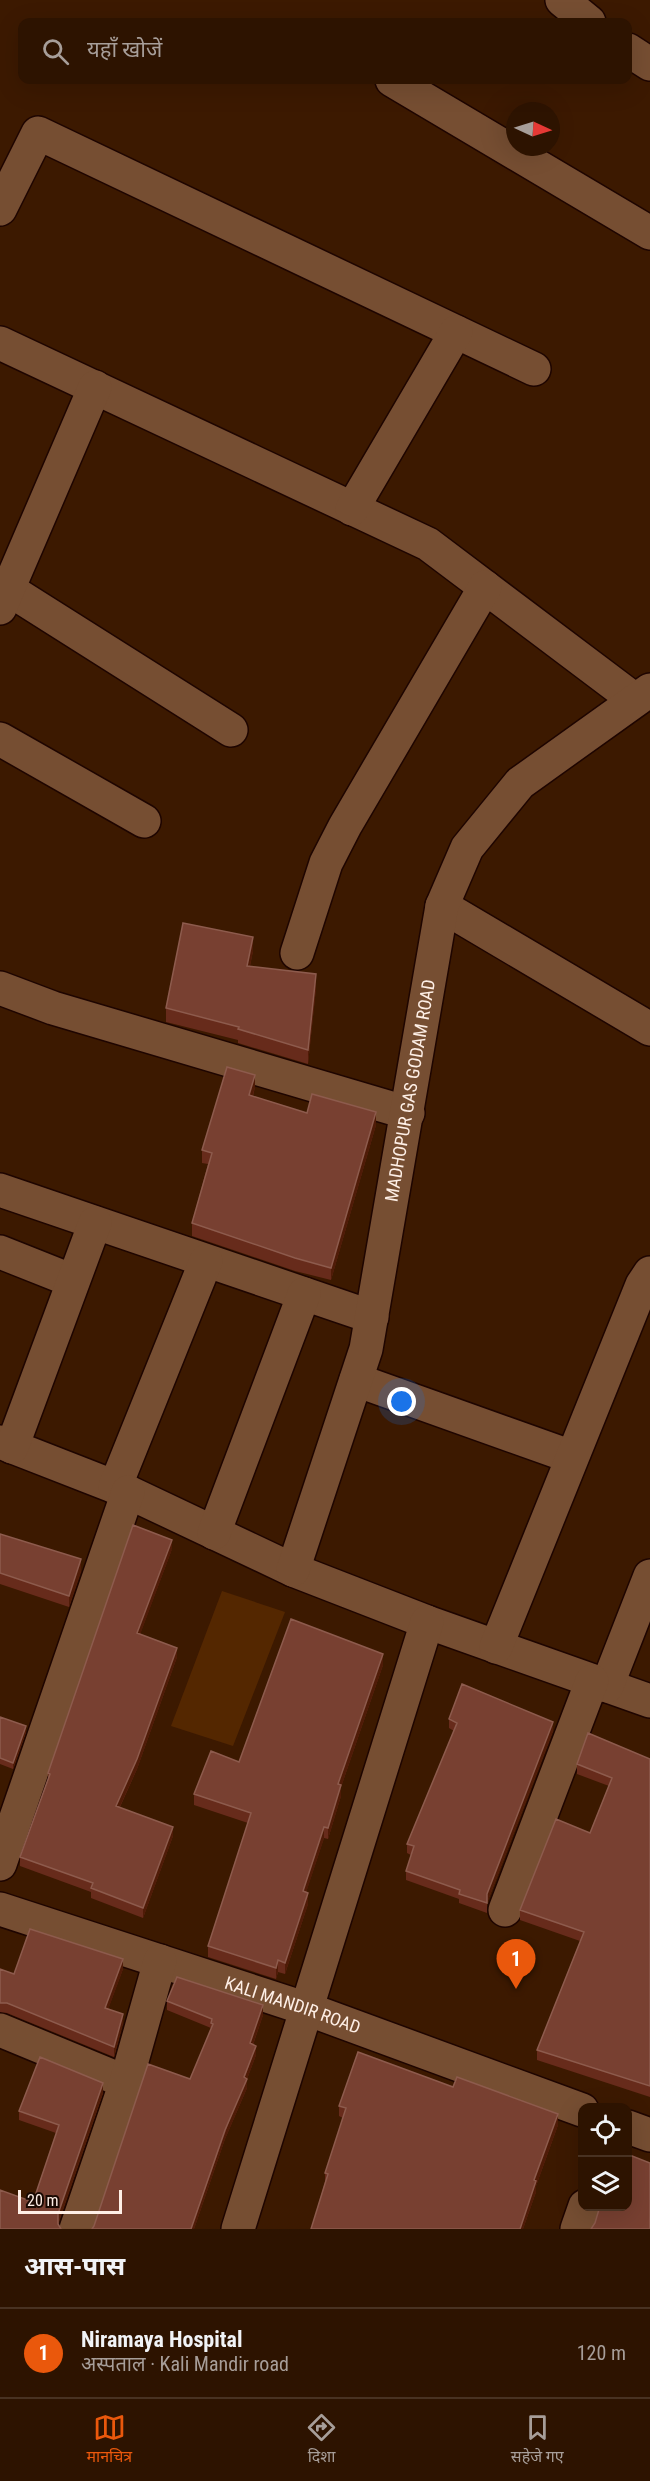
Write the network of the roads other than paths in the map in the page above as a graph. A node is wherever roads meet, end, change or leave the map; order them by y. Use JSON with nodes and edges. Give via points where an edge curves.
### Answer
{"nodes":[{"id":1,"x":562,"y":0,"type":"edge"},
{"id":2,"x":584,"y":18,"type":"edge"},
{"id":3,"x":632,"y":53,"type":"edge"},
{"id":4,"x":650,"y":64,"type":"edge"},
{"id":5,"x":399,"y":84,"type":"edge"},
{"id":6,"x":0,"y":208,"type":"edge"},
{"id":7,"x":650,"y":233,"type":"edge"},
{"id":8,"x":456,"y":332,"type":"junction"},
{"id":9,"x":0,"y":343,"type":"edge"},
{"id":10,"x":534,"y":369,"type":"dead end"},
{"id":11,"x":94,"y":387,"type":"junction"},
{"id":12,"x":352,"y":509,"type":"junction"},
{"id":13,"x":485,"y":587,"type":"junction"},
{"id":14,"x":4,"y":599,"type":"edge"},
{"id":15,"x":643,"y":695,"type":"edge"},
{"id":16,"x":231,"y":730,"type":"dead end"},
{"id":17,"x":0,"y":739,"type":"edge"},
{"id":18,"x":144,"y":821,"type":"dead end"},
{"id":19,"x":442,"y":906,"type":"junction"},
{"id":20,"x":297,"y":953,"type":"dead end"},
{"id":21,"x":0,"y":988,"type":"edge"},
{"id":22,"x":650,"y":1029,"type":"edge"},
{"id":23,"x":408,"y":1113,"type":"junction"},
{"id":24,"x":0,"y":1190,"type":"edge"},
{"id":25,"x":95,"y":1223,"type":"junction"},
{"id":26,"x":0,"y":1252,"type":"edge"},
{"id":27,"x":207,"y":1261,"type":"junction"},
{"id":28,"x":650,"y":1273,"type":"edge"},
{"id":29,"x":74,"y":1281,"type":"junction"},
{"id":30,"x":304,"y":1294,"type":"junction"},
{"id":31,"x":372,"y":1317,"type":"junction"},
{"id":32,"x":356,"y":1380,"type":"junction"},
{"id":33,"x":6,"y":1445,"type":"edge"},
{"id":34,"x":572,"y":1457,"type":"junction"},
{"id":35,"x":122,"y":1490,"type":"junction"},
{"id":36,"x":214,"y":1533,"type":"junction"},
{"id":37,"x":293,"y":1570,"type":"junction"},
{"id":38,"x":650,"y":1576,"type":"edge"},
{"id":39,"x":427,"y":1622,"type":"junction"},
{"id":40,"x":496,"y":1647,"type":"junction"},
{"id":41,"x":599,"y":1683,"type":"junction"},
{"id":42,"x":650,"y":1701,"type":"edge"},
{"id":43,"x":0,"y":1864,"type":"edge"},
{"id":44,"x":0,"y":1909,"type":"edge"},
{"id":45,"x":505,"y":1910,"type":"dead end"},
{"id":46,"x":160,"y":1961,"type":"junction"},
{"id":47,"x":307,"y":2008,"type":"junction"},
{"id":48,"x":0,"y":2030,"type":"edge"},
{"id":49,"x":126,"y":2082,"type":"junction"},
{"id":50,"x":578,"y":2109,"type":"edge"},
{"id":51,"x":632,"y":2129,"type":"edge"},
{"id":52,"x":650,"y":2135,"type":"edge"},
{"id":53,"x":583,"y":2211,"type":"edge"},
{"id":54,"x":76,"y":2229,"type":"edge"},
{"id":55,"x":238,"y":2229,"type":"edge"},
{"id":56,"x":577,"y":2229,"type":"edge"}],
"edges":[{"from":1,"to":2,"type":"street"},
{"from":3,"to":4,"type":"street"},
{"from":5,"to":7,"type":"street"},
{"from":6,"to":8,"type":"street","via":[[38,133]]},
{"from":8,"to":10,"type":"street"},
{"from":8,"to":12,"type":"street"},
{"from":9,"to":11,"type":"street"},
{"from":11,"to":12,"type":"street"},
{"from":11,"to":14,"type":"street"},
{"from":12,"to":13,"type":"street","via":[[428,544]]},
{"from":13,"to":15,"type":"street"},
{"from":13,"to":20,"type":"street","via":[[326,863]]},
{"from":14,"to":16,"type":"street"},
{"from":15,"to":19,"type":"street","name":"MADHOPUR GAS GODAM ROAD","via":[[520,783],[467,848]]},
{"from":17,"to":18,"type":"street"},
{"from":19,"to":22,"type":"street"},
{"from":19,"to":23,"type":"street","name":"MADHOPUR GAS GODAM ROAD"},
{"from":21,"to":23,"type":"street","via":[[53,1008]]},
{"from":23,"to":31,"type":"street","name":"MADHOPUR GAS GODAM ROAD"},
{"from":24,"to":25,"type":"street"},
{"from":25,"to":27,"type":"street"},
{"from":25,"to":29,"type":"street"},
{"from":26,"to":29,"type":"street"},
{"from":27,"to":30,"type":"street"},
{"from":27,"to":35,"type":"street"},
{"from":28,"to":34,"type":"street"},
{"from":29,"to":33,"type":"street"},
{"from":30,"to":31,"type":"street"},
{"from":30,"to":36,"type":"street"},
{"from":31,"to":32,"type":"street","name":"MADHOPUR GAS GODAM ROAD"},
{"from":32,"to":34,"type":"street"},
{"from":32,"to":37,"type":"street","name":"MADHOPUR GAS GODAM ROAD"},
{"from":33,"to":35,"type":"street"},
{"from":34,"to":40,"type":"street"},
{"from":35,"to":36,"type":"street"},
{"from":35,"to":43,"type":"street"},
{"from":36,"to":37,"type":"street"},
{"from":37,"to":39,"type":"street"},
{"from":38,"to":41,"type":"street"},
{"from":39,"to":40,"type":"street"},
{"from":39,"to":47,"type":"street"},
{"from":40,"to":41,"type":"street"},
{"from":41,"to":42,"type":"street"},
{"from":41,"to":45,"type":"street"},
{"from":44,"to":46,"type":"street","name":"KALI MANDIR ROAD"},
{"from":46,"to":47,"type":"street","name":"KALI MANDIR ROAD"},
{"from":46,"to":49,"type":"street"},
{"from":47,"to":50,"type":"street","name":"KALI MANDIR ROAD"},
{"from":47,"to":55,"type":"street"},
{"from":48,"to":49,"type":"street"},
{"from":49,"to":54,"type":"street"},
{"from":51,"to":52,"type":"street"},
{"from":53,"to":56,"type":"street"}]}
